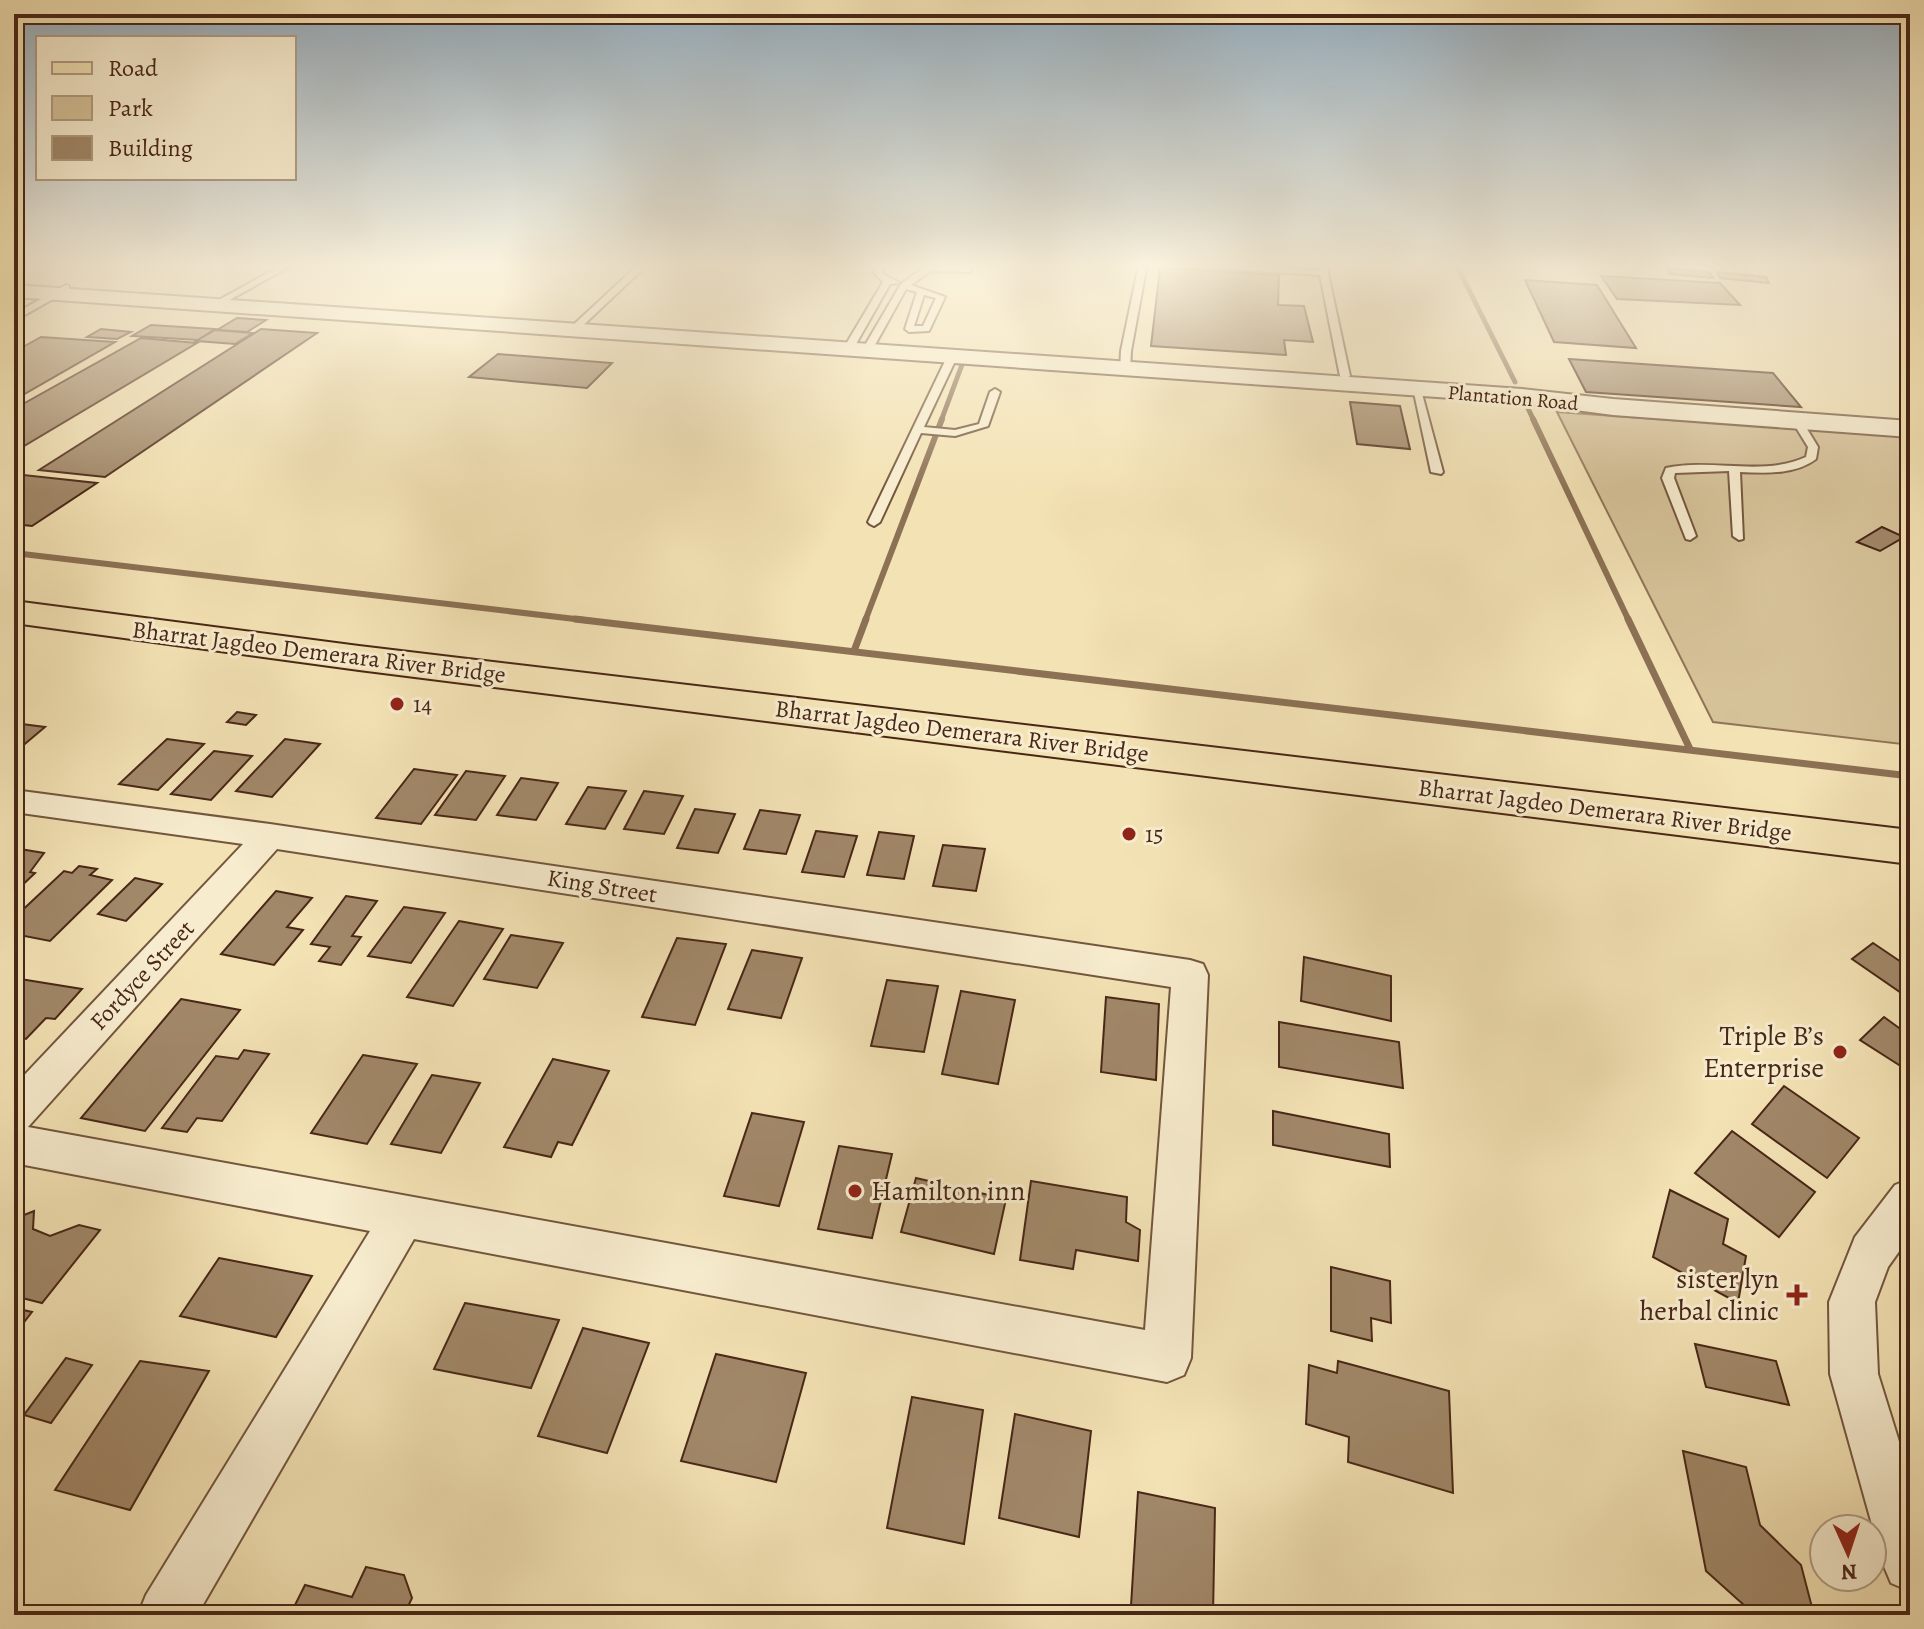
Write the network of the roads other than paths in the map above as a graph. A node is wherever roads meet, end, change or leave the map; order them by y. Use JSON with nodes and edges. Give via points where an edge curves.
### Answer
{"nodes":[{"id":1,"x":751,"y":340,"type":"edge"},
{"id":2,"x":862,"y":340,"type":"edge"},
{"id":3,"x":865,"y":340,"type":"edge"},
{"id":4,"x":1130,"y":340,"type":"edge"},
{"id":5,"x":1338,"y":340,"type":"edge"},
{"id":6,"x":859,"y":348,"type":"junction"},
{"id":7,"x":951,"y":359,"type":"junction"},
{"id":8,"x":1125,"y":367,"type":"junction"},
{"id":9,"x":1345,"y":376,"type":"junction"},
{"id":10,"x":1416,"y":390,"type":"junction"},
{"id":11,"x":995,"y":392,"type":"dead end"},
{"id":12,"x":1910,"y":417,"type":"edge"},
{"id":13,"x":1797,"y":421,"type":"junction"},
{"id":14,"x":1910,"y":429,"type":"edge"},
{"id":15,"x":919,"y":430,"type":"junction"},
{"id":16,"x":1734,"y":468,"type":"junction"},
{"id":17,"x":1437,"y":472,"type":"dead end"},
{"id":18,"x":874,"y":522,"type":"dead end"},
{"id":19,"x":1690,"y":536,"type":"dead end"},
{"id":20,"x":1739,"y":536,"type":"dead end"},
{"id":21,"x":14,"y":585,"type":"edge"},
{"id":22,"x":14,"y":612,"type":"edge"},
{"id":23,"x":371,"y":644,"type":"junction"},
{"id":24,"x":14,"y":801,"type":"edge"},
{"id":25,"x":1910,"y":817,"type":"edge"},
{"id":26,"x":270,"y":836,"type":"junction"},
{"id":27,"x":1910,"y":847,"type":"edge"},
{"id":28,"x":14,"y":1114,"type":"edge"},
{"id":29,"x":14,"y":1144,"type":"edge"},
{"id":30,"x":1910,"y":1200,"type":"edge"},
{"id":31,"x":403,"y":1217,"type":"junction"},
{"id":32,"x":1910,"y":1564,"type":"edge"},
{"id":33,"x":166,"y":1615,"type":"edge"}],
"edges":[{"from":1,"to":6,"type":"street","name":"Plantation Road"},
{"from":2,"to":6,"type":"lane"},
{"from":3,"to":6,"type":"lane"},
{"from":4,"to":8,"type":"lane"},
{"from":5,"to":9,"type":"lane"},
{"from":6,"to":7,"type":"street","name":"Plantation Road"},
{"from":6,"to":8,"type":"street","name":"Plantation Road"},
{"from":7,"to":8,"type":"street","name":"Plantation Road"},
{"from":7,"to":15,"type":"lane"},
{"from":8,"to":9,"type":"street","name":"Plantation Road"},
{"from":8,"to":10,"type":"street","name":"Plantation Road"},
{"from":9,"to":12,"type":"street","name":"Plantation Road"},
{"from":10,"to":13,"type":"street","name":"Plantation Road"},
{"from":10,"to":17,"type":"lane"},
{"from":11,"to":15,"type":"lane","via":[[983,426],[955,433]]},
{"from":13,"to":14,"type":"street","name":"Plantation Road"},
{"from":13,"to":16,"type":"lane","via":[[1813,447],[1811,459],[1793,467]]},
{"from":15,"to":18,"type":"lane"},
{"from":16,"to":19,"type":"lane","via":[[1670,470],[1668,478]]},
{"from":16,"to":20,"type":"lane"},
{"from":21,"to":23,"type":"main road","name":"Bharrat Jagdeo Demerara River Bridge"},
{"from":22,"to":23,"type":"main road","name":"Bharrat Jagdeo Demerara River Bridge"},
{"from":23,"to":25,"type":"main road","name":"Bharrat Jagdeo Demerara River Bridge"},
{"from":23,"to":27,"type":"main road","name":"Bharrat Jagdeo Demerara River Bridge"},
{"from":24,"to":26,"type":"street","name":"King Street"},
{"from":26,"to":28,"type":"street","name":"Fordyce Street"},
{"from":26,"to":31,"type":"street","name":"King Street","via":[[1190,975],[1167,1358]]},
{"from":29,"to":31,"type":"street"},
{"from":30,"to":32,"type":"street","via":[[1871,1253],[1852,1302],[1854,1374]]},
{"from":31,"to":33,"type":"street"}]}
